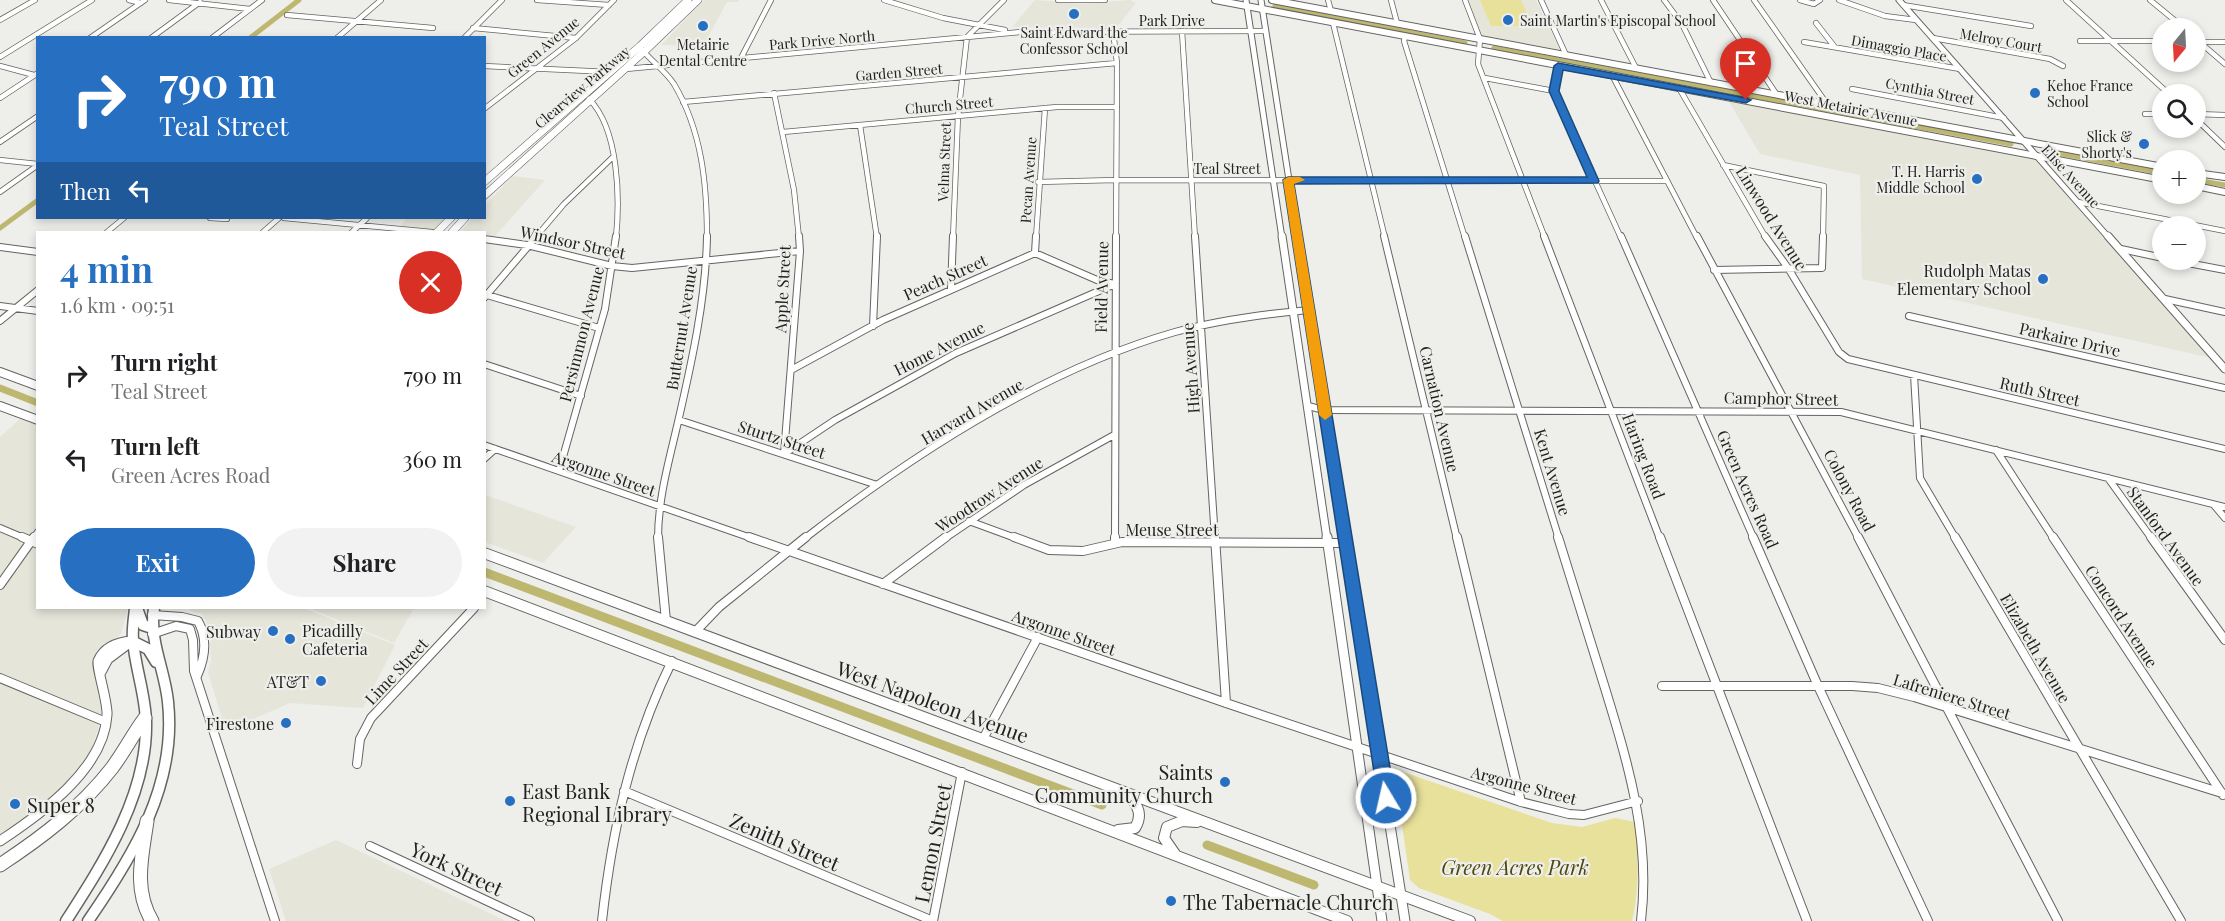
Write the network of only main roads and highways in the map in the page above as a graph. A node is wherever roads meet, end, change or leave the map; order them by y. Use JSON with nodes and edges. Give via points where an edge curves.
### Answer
{"nodes":[{"id":1,"x":687,"y":0,"type":"edge"},
{"id":2,"x":699,"y":0,"type":"edge"},
{"id":3,"x":1217,"y":0,"type":"edge"},
{"id":4,"x":1238,"y":0,"type":"edge"},
{"id":5,"x":1272,"y":0,"type":"edge"},
{"id":6,"x":1247,"y":3,"type":"edge"},
{"id":7,"x":1286,"y":3,"type":"junction"},
{"id":8,"x":1261,"y":4,"type":"edge"},
{"id":9,"x":1280,"y":12,"type":"junction"},
{"id":10,"x":1459,"y":35,"type":"junction"},
{"id":11,"x":1512,"y":45,"type":"junction"},
{"id":12,"x":1458,"y":46,"type":"junction"},
{"id":13,"x":637,"y":49,"type":"junction"},
{"id":14,"x":1495,"y":54,"type":"junction"},
{"id":15,"x":626,"y":69,"type":"junction"},
{"id":16,"x":610,"y":72,"type":"junction"},
{"id":17,"x":592,"y":97,"type":"junction"},
{"id":18,"x":2002,"y":137,"type":"junction"},
{"id":19,"x":1992,"y":147,"type":"junction"},
{"id":20,"x":2064,"y":149,"type":"junction"},
{"id":21,"x":2059,"y":160,"type":"junction"},
{"id":22,"x":2152,"y":165,"type":"edge"},
{"id":23,"x":2206,"y":174,"type":"edge"},
{"id":24,"x":2225,"y":177,"type":"edge"},
{"id":25,"x":2152,"y":178,"type":"edge"},
{"id":26,"x":486,"y":180,"type":"edge"},
{"id":27,"x":2206,"y":188,"type":"edge"},
{"id":28,"x":2225,"y":192,"type":"edge"},
{"id":29,"x":486,"y":194,"type":"edge"},
{"id":30,"x":451,"y":219,"type":"edge"},
{"id":31,"x":464,"y":219,"type":"edge"},
{"id":32,"x":438,"y":231,"type":"edge"},
{"id":33,"x":453,"y":231,"type":"edge"},
{"id":34,"x":0,"y":372,"type":"edge"},
{"id":35,"x":36,"y":385,"type":"edge"},
{"id":36,"x":0,"y":406,"type":"edge"},
{"id":37,"x":36,"y":419,"type":"edge"},
{"id":38,"x":486,"y":554,"type":"edge"},
{"id":39,"x":486,"y":594,"type":"edge"},
{"id":40,"x":136,"y":609,"type":"edge"},
{"id":41,"x":136,"y":609,"type":"edge"},
{"id":42,"x":153,"y":611,"type":"edge"},
{"id":43,"x":152,"y":631,"type":"junction"},
{"id":44,"x":132,"y":641,"type":"junction"},
{"id":45,"x":160,"y":669,"type":"junction"},
{"id":46,"x":146,"y":718,"type":"junction"},
{"id":47,"x":1127,"y":793,"type":"junction"},
{"id":48,"x":147,"y":820,"type":"junction"},
{"id":49,"x":1207,"y":823,"type":"junction"},
{"id":50,"x":1112,"y":830,"type":"junction"},
{"id":51,"x":1176,"y":854,"type":"junction"},
{"id":52,"x":0,"y":865,"type":"edge"},
{"id":53,"x":66,"y":921,"type":"edge"},
{"id":54,"x":88,"y":921,"type":"edge"},
{"id":55,"x":152,"y":921,"type":"edge"},
{"id":56,"x":1347,"y":921,"type":"edge"},
{"id":57,"x":1470,"y":921,"type":"edge"}],
"edges":[{"from":1,"to":13,"type":"highway","name":"Clearview Parkway"},
{"from":2,"to":15,"type":"highway","name":"Clearview Parkway"},
{"from":3,"to":4,"type":"main road"},
{"from":3,"to":6,"type":"main road","name":"West Metairie Avenue"},
{"from":5,"to":7,"type":"main road","name":"West Metairie Avenue"},
{"from":6,"to":8,"type":"main road","name":"West Metairie Avenue"},
{"from":7,"to":9,"type":"main road","via":[[1269,6]]},
{"from":7,"to":10,"type":"main road","name":"West Metairie Avenue"},
{"from":8,"to":9,"type":"main road","name":"West Metairie Avenue"},
{"from":9,"to":12,"type":"main road","name":"West Metairie Avenue"},
{"from":10,"to":11,"type":"main road","name":"West Metairie Avenue"},
{"from":10,"to":12,"type":"main road","via":[[1473,43]]},
{"from":11,"to":14,"type":"main road","via":[[1488,46]]},
{"from":11,"to":18,"type":"main road","name":"West Metairie Avenue"},
{"from":12,"to":14,"type":"main road","name":"West Metairie Avenue"},
{"from":13,"to":15,"type":"highway","via":[[623,66]]},
{"from":13,"to":16,"type":"highway","name":"Clearview Parkway"},
{"from":14,"to":19,"type":"main road","name":"West Metairie Avenue"},
{"from":15,"to":17,"type":"highway","name":"Clearview Parkway"},
{"from":16,"to":17,"type":"highway","via":[[615,73]]},
{"from":16,"to":26,"type":"highway","name":"Clearview Parkway"},
{"from":17,"to":29,"type":"highway","name":"Clearview Parkway"},
{"from":18,"to":19,"type":"main road","via":[[2019,147]]},
{"from":18,"to":20,"type":"main road","name":"West Metairie Avenue"},
{"from":19,"to":21,"type":"main road","name":"West Metairie Avenue"},
{"from":20,"to":21,"type":"main road","via":[[2046,150],[2048,156]]},
{"from":20,"to":22,"type":"main road","name":"West Metairie Avenue"},
{"from":21,"to":25,"type":"main road","name":"West Metairie Avenue"},
{"from":23,"to":24,"type":"main road"},
{"from":27,"to":28,"type":"main road"},
{"from":30,"to":32,"type":"highway"},
{"from":31,"to":33,"type":"highway"},
{"from":34,"to":35,"type":"main road"},
{"from":36,"to":37,"type":"main road"},
{"from":38,"to":47,"type":"main road","name":"West Napoleon Avenue"},
{"from":39,"to":50,"type":"main road"},
{"from":40,"to":43,"type":"highway","via":[[143,625]]},
{"from":41,"to":44,"type":"highway"},
{"from":42,"to":43,"type":"highway"},
{"from":43,"to":45,"type":"highway"},
{"from":44,"to":45,"type":"highway","via":[[148,649]]},
{"from":44,"to":46,"type":"highway"},
{"from":45,"to":48,"type":"highway","via":[[170,730],[165,775]]},
{"from":46,"to":52,"type":"highway","via":[[112,768],[83,801]]},
{"from":46,"to":53,"type":"highway","via":[[140,771],[129,807],[111,848]]},
{"from":47,"to":49,"type":"main road","name":"West Napoleon Avenue"},
{"from":47,"to":50,"type":"main road","via":[[1138,804],[1141,821],[1135,828]]},
{"from":48,"to":54,"type":"highway","via":[[126,864]]},
{"from":48,"to":55,"type":"highway","via":[[139,886],[142,903]]},
{"from":49,"to":51,"type":"main road","via":[[1182,821],[1167,827],[1164,838]]},
{"from":49,"to":57,"type":"main road","name":"West Napoleon Avenue"},
{"from":50,"to":51,"type":"main road"},
{"from":51,"to":56,"type":"main road"}]}
